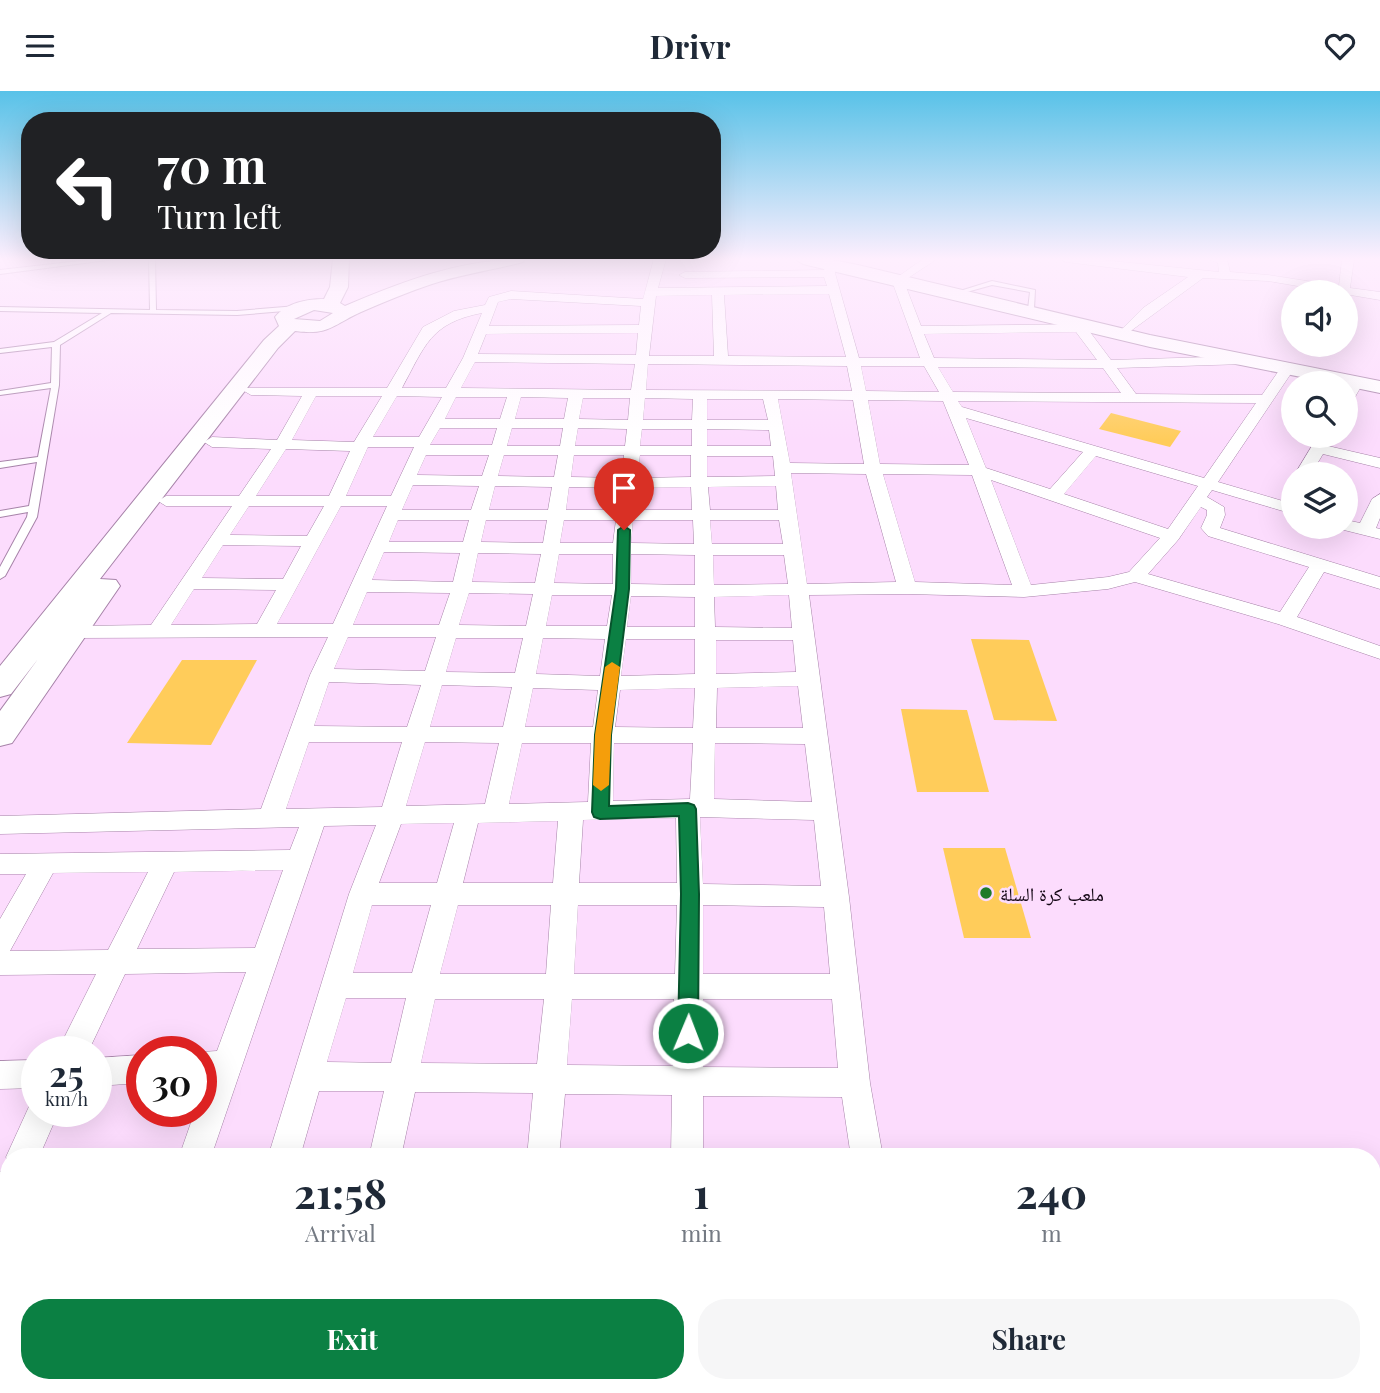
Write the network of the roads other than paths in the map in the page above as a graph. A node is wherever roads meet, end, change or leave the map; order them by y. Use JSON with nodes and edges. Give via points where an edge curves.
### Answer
{"nodes":[{"id":1,"x":95,"y":320,"type":"edge"},
{"id":2,"x":301,"y":320,"type":"edge"},
{"id":3,"x":303,"y":320,"type":"edge"},
{"id":4,"x":447,"y":320,"type":"edge"},
{"id":5,"x":485,"y":320,"type":"edge"},
{"id":6,"x":648,"y":320,"type":"edge"},
{"id":7,"x":719,"y":320,"type":"edge"},
{"id":8,"x":842,"y":320,"type":"edge"},
{"id":9,"x":914,"y":320,"type":"edge"},
{"id":10,"x":1056,"y":320,"type":"edge"},
{"id":11,"x":1083,"y":320,"type":"edge"},
{"id":12,"x":1138,"y":320,"type":"edge"},
{"id":13,"x":1087,"y":328,"type":"junction"},
{"id":14,"x":647,"y":329,"type":"junction"},
{"id":15,"x":1128,"y":329,"type":"junction"},
{"id":16,"x":481,"y":330,"type":"junction"},
{"id":17,"x":917,"y":330,"type":"junction"},
{"id":18,"x":56,"y":344,"type":"junction"},
{"id":19,"x":0,"y":351,"type":"edge"},
{"id":20,"x":470,"y":358,"type":"junction"},
{"id":21,"x":643,"y":360,"type":"junction"},
{"id":22,"x":721,"y":360,"type":"junction"},
{"id":23,"x":853,"y":360,"type":"junction"},
{"id":24,"x":1244,"y":360,"type":"junction"},
{"id":25,"x":928,"y":361,"type":"junction"},
{"id":26,"x":1106,"y":363,"type":"junction"},
{"id":27,"x":1287,"y":369,"type":"junction"},
{"id":28,"x":1297,"y":371,"type":"edge"},
{"id":29,"x":1380,"y":378,"type":"edge"},
{"id":30,"x":1358,"y":383,"type":"edge"},
{"id":31,"x":55,"y":385,"type":"junction"},
{"id":32,"x":1380,"y":387,"type":"edge"},
{"id":33,"x":251,"y":391,"type":"junction"},
{"id":34,"x":311,"y":392,"type":"junction"},
{"id":35,"x":0,"y":393,"type":"edge"},
{"id":36,"x":389,"y":394,"type":"junction"},
{"id":37,"x":448,"y":394,"type":"junction"},
{"id":38,"x":516,"y":394,"type":"junction"},
{"id":39,"x":700,"y":394,"type":"junction"},
{"id":40,"x":576,"y":395,"type":"junction"},
{"id":41,"x":638,"y":395,"type":"junction"},
{"id":42,"x":770,"y":396,"type":"junction"},
{"id":43,"x":859,"y":396,"type":"junction"},
{"id":44,"x":1132,"y":398,"type":"junction"},
{"id":45,"x":1268,"y":399,"type":"junction"},
{"id":46,"x":951,"y":403,"type":"junction"},
{"id":47,"x":433,"y":423,"type":"junction"},
{"id":48,"x":699,"y":423,"type":"junction"},
{"id":49,"x":506,"y":424,"type":"junction"},
{"id":50,"x":572,"y":424,"type":"junction"},
{"id":51,"x":635,"y":424,"type":"junction"},
{"id":52,"x":777,"y":425,"type":"junction"},
{"id":53,"x":212,"y":442,"type":"junction"},
{"id":54,"x":282,"y":444,"type":"junction"},
{"id":55,"x":361,"y":445,"type":"junction"},
{"id":56,"x":422,"y":446,"type":"junction"},
{"id":57,"x":1339,"y":448,"type":"edge"},
{"id":58,"x":1093,"y":450,"type":"junction"},
{"id":59,"x":498,"y":451,"type":"junction"},
{"id":60,"x":567,"y":451,"type":"junction"},
{"id":61,"x":632,"y":451,"type":"junction"},
{"id":62,"x":699,"y":451,"type":"junction"},
{"id":63,"x":40,"y":459,"type":"junction"},
{"id":64,"x":1380,"y":463,"type":"edge"},
{"id":65,"x":0,"y":465,"type":"edge"},
{"id":66,"x":782,"y":467,"type":"junction"},
{"id":67,"x":873,"y":469,"type":"junction"},
{"id":68,"x":977,"y":470,"type":"junction"},
{"id":69,"x":407,"y":480,"type":"junction"},
{"id":70,"x":490,"y":482,"type":"junction"},
{"id":71,"x":560,"y":482,"type":"junction"},
{"id":72,"x":629,"y":483,"type":"junction"},
{"id":73,"x":699,"y":483,"type":"junction"},
{"id":74,"x":1204,"y":492,"type":"junction"},
{"id":75,"x":1055,"y":495,"type":"junction"},
{"id":76,"x":1380,"y":499,"type":"edge"},
{"id":77,"x":166,"y":501,"type":"junction"},
{"id":78,"x":243,"y":503,"type":"junction"},
{"id":79,"x":334,"y":503,"type":"junction"},
{"id":80,"x":1281,"y":507,"type":"edge"},
{"id":81,"x":34,"y":508,"type":"junction"},
{"id":82,"x":396,"y":508,"type":"junction"},
{"id":83,"x":0,"y":513,"type":"edge"},
{"id":84,"x":479,"y":513,"type":"junction"},
{"id":85,"x":555,"y":513,"type":"junction"},
{"id":86,"x":627,"y":513,"type":"junction"},
{"id":87,"x":702,"y":515,"type":"junction"},
{"id":88,"x":788,"y":515,"type":"junction"},
{"id":89,"x":1373,"y":532,"type":"edge"},
{"id":90,"x":1172,"y":536,"type":"junction"},
{"id":91,"x":217,"y":540,"type":"junction"},
{"id":92,"x":313,"y":541,"type":"junction"},
{"id":93,"x":622,"y":546,"type":"junction"},
{"id":94,"x":377,"y":547,"type":"junction"},
{"id":95,"x":469,"y":549,"type":"junction"},
{"id":96,"x":551,"y":549,"type":"junction"},
{"id":97,"x":792,"y":549,"type":"junction"},
{"id":98,"x":704,"y":551,"type":"junction"},
{"id":99,"x":1320,"y":564,"type":"junction"},
{"id":100,"x":0,"y":576,"type":"edge"},
{"id":101,"x":1136,"y":576,"type":"junction"},
{"id":102,"x":187,"y":583,"type":"junction"},
{"id":103,"x":1380,"y":583,"type":"edge"},
{"id":104,"x":289,"y":585,"type":"junction"},
{"id":105,"x":362,"y":586,"type":"junction"},
{"id":106,"x":461,"y":587,"type":"junction"},
{"id":107,"x":544,"y":588,"type":"junction"},
{"id":108,"x":907,"y":588,"type":"junction"},
{"id":109,"x":622,"y":589,"type":"junction"},
{"id":110,"x":705,"y":590,"type":"junction"},
{"id":111,"x":801,"y":591,"type":"junction"},
{"id":112,"x":1024,"y":591,"type":"junction"},
{"id":113,"x":1286,"y":620,"type":"junction"},
{"id":114,"x":264,"y":630,"type":"junction"},
{"id":115,"x":342,"y":631,"type":"junction"},
{"id":116,"x":447,"y":631,"type":"junction"},
{"id":117,"x":74,"y":632,"type":"junction"},
{"id":118,"x":156,"y":632,"type":"junction"},
{"id":119,"x":534,"y":632,"type":"junction"},
{"id":120,"x":617,"y":632,"type":"junction"},
{"id":121,"x":705,"y":633,"type":"junction"},
{"id":122,"x":802,"y":634,"type":"junction"},
{"id":123,"x":1380,"y":653,"type":"edge"},
{"id":124,"x":321,"y":675,"type":"junction"},
{"id":125,"x":431,"y":678,"type":"junction"},
{"id":126,"x":808,"y":679,"type":"junction"},
{"id":127,"x":524,"y":681,"type":"junction"},
{"id":128,"x":706,"y":681,"type":"junction"},
{"id":129,"x":610,"y":683,"type":"junction"},
{"id":130,"x":0,"y":687,"type":"edge"},
{"id":131,"x":299,"y":734,"type":"junction"},
{"id":132,"x":414,"y":734,"type":"junction"},
{"id":133,"x":0,"y":735,"type":"edge"},
{"id":134,"x":511,"y":735,"type":"junction"},
{"id":135,"x":603,"y":735,"type":"junction"},
{"id":136,"x":815,"y":736,"type":"junction"},
{"id":137,"x":706,"y":737,"type":"junction"},
{"id":138,"x":695,"y":809,"type":"junction"},
{"id":139,"x":824,"y":811,"type":"junction"},
{"id":140,"x":600,"y":812,"type":"junction"},
{"id":141,"x":571,"y":813,"type":"junction"},
{"id":142,"x":481,"y":815,"type":"junction"},
{"id":143,"x":391,"y":817,"type":"junction"},
{"id":144,"x":270,"y":819,"type":"junction"},
{"id":145,"x":314,"y":819,"type":"junction"},
{"id":146,"x":0,"y":825,"type":"edge"},
{"id":147,"x":167,"y":860,"type":"junction"},
{"id":148,"x":298,"y":860,"type":"junction"},
{"id":149,"x":46,"y":862,"type":"junction"},
{"id":150,"x":0,"y":864,"type":"edge"},
{"id":151,"x":362,"y":894,"type":"junction"},
{"id":152,"x":690,"y":894,"type":"junction"},
{"id":153,"x":448,"y":895,"type":"junction"},
{"id":154,"x":564,"y":896,"type":"junction"},
{"id":155,"x":836,"y":897,"type":"junction"},
{"id":156,"x":0,"y":944,"type":"edge"},
{"id":157,"x":264,"y":960,"type":"junction"},
{"id":158,"x":0,"y":963,"type":"edge"},
{"id":159,"x":118,"y":963,"type":"junction"},
{"id":160,"x":337,"y":985,"type":"junction"},
{"id":161,"x":689,"y":985,"type":"junction"},
{"id":162,"x":423,"y":986,"type":"junction"},
{"id":163,"x":846,"y":987,"type":"junction"},
{"id":164,"x":559,"y":988,"type":"junction"},
{"id":165,"x":80,"y":1036,"type":"edge"},
{"id":166,"x":217,"y":1060,"type":"edge"},
{"id":167,"x":21,"y":1074,"type":"edge"},
{"id":168,"x":0,"y":1075,"type":"edge"},
{"id":169,"x":310,"y":1076,"type":"junction"},
{"id":170,"x":403,"y":1076,"type":"junction"},
{"id":171,"x":551,"y":1078,"type":"junction"},
{"id":172,"x":687,"y":1080,"type":"junction"},
{"id":173,"x":855,"y":1083,"type":"junction"},
{"id":174,"x":36,"y":1127,"type":"edge"},
{"id":175,"x":201,"y":1127,"type":"edge"},
{"id":176,"x":26,"y":1148,"type":"edge"},
{"id":177,"x":197,"y":1148,"type":"edge"},
{"id":178,"x":287,"y":1148,"type":"edge"},
{"id":179,"x":387,"y":1148,"type":"edge"},
{"id":180,"x":544,"y":1148,"type":"edge"},
{"id":181,"x":687,"y":1148,"type":"edge"},
{"id":182,"x":866,"y":1148,"type":"edge"}],
"edges":[{"from":1,"to":18,"type":"lane"},
{"from":2,"to":130,"type":"main road","via":[[251,367]]},
{"from":3,"to":33,"type":"main road"},
{"from":4,"to":36,"type":"street","via":[[428,330]]},
{"from":5,"to":16,"type":"street"},
{"from":6,"to":14,"type":"street"},
{"from":7,"to":22,"type":"street"},
{"from":8,"to":23,"type":"street"},
{"from":9,"to":17,"type":"street"},
{"from":10,"to":13,"type":"main road"},
{"from":11,"to":15,"type":"main road"},
{"from":12,"to":15,"type":"street"},
{"from":13,"to":17,"type":"street"},
{"from":13,"to":24,"type":"main road"},
{"from":13,"to":26,"type":"street"},
{"from":14,"to":16,"type":"street"},
{"from":14,"to":21,"type":"street"},
{"from":15,"to":29,"type":"main road"},
{"from":16,"to":20,"type":"street"},
{"from":17,"to":25,"type":"street"},
{"from":18,"to":19,"type":"lane"},
{"from":18,"to":31,"type":"lane"},
{"from":20,"to":21,"type":"street"},
{"from":20,"to":37,"type":"street"},
{"from":21,"to":22,"type":"street"},
{"from":21,"to":41,"type":"street"},
{"from":22,"to":23,"type":"street"},
{"from":23,"to":25,"type":"street"},
{"from":23,"to":43,"type":"street"},
{"from":24,"to":26,"type":"street"},
{"from":24,"to":27,"type":"main road"},
{"from":25,"to":26,"type":"street"},
{"from":25,"to":46,"type":"street"},
{"from":26,"to":44,"type":"street"},
{"from":27,"to":28,"type":"main road"},
{"from":27,"to":45,"type":"street"},
{"from":30,"to":32,"type":"main road"},
{"from":31,"to":35,"type":"lane"},
{"from":31,"to":63,"type":"lane"},
{"from":33,"to":34,"type":"street"},
{"from":33,"to":53,"type":"main road"},
{"from":34,"to":36,"type":"street"},
{"from":34,"to":54,"type":"street"},
{"from":36,"to":37,"type":"street"},
{"from":36,"to":55,"type":"street"},
{"from":37,"to":38,"type":"street"},
{"from":37,"to":47,"type":"street"},
{"from":38,"to":40,"type":"street"},
{"from":38,"to":49,"type":"street"},
{"from":39,"to":41,"type":"street"},
{"from":39,"to":42,"type":"street"},
{"from":39,"to":48,"type":"street"},
{"from":40,"to":41,"type":"street"},
{"from":40,"to":50,"type":"street"},
{"from":41,"to":51,"type":"street"},
{"from":42,"to":43,"type":"street"},
{"from":42,"to":52,"type":"street"},
{"from":43,"to":46,"type":"street"},
{"from":43,"to":67,"type":"street"},
{"from":44,"to":45,"type":"street"},
{"from":44,"to":46,"type":"street"},
{"from":45,"to":74,"type":"street"},
{"from":46,"to":58,"type":"street"},
{"from":46,"to":68,"type":"street"},
{"from":47,"to":49,"type":"street"},
{"from":47,"to":56,"type":"street"},
{"from":48,"to":51,"type":"street"},
{"from":48,"to":52,"type":"street"},
{"from":48,"to":62,"type":"street"},
{"from":49,"to":50,"type":"street"},
{"from":49,"to":59,"type":"street"},
{"from":50,"to":51,"type":"street"},
{"from":50,"to":60,"type":"street"},
{"from":51,"to":61,"type":"street"},
{"from":52,"to":66,"type":"street"},
{"from":53,"to":54,"type":"street"},
{"from":53,"to":77,"type":"main road"},
{"from":54,"to":55,"type":"street"},
{"from":54,"to":78,"type":"street"},
{"from":55,"to":56,"type":"street"},
{"from":55,"to":79,"type":"street"},
{"from":56,"to":59,"type":"street"},
{"from":56,"to":69,"type":"street"},
{"from":57,"to":64,"type":"street"},
{"from":58,"to":74,"type":"street"},
{"from":58,"to":75,"type":"street"},
{"from":59,"to":60,"type":"street"},
{"from":59,"to":70,"type":"street"},
{"from":60,"to":61,"type":"street"},
{"from":60,"to":71,"type":"street"},
{"from":61,"to":62,"type":"street"},
{"from":61,"to":72,"type":"street"},
{"from":62,"to":66,"type":"street"},
{"from":62,"to":73,"type":"street"},
{"from":63,"to":65,"type":"lane"},
{"from":63,"to":81,"type":"lane"},
{"from":66,"to":67,"type":"street"},
{"from":66,"to":73,"type":"street"},
{"from":66,"to":88,"type":"street"},
{"from":67,"to":68,"type":"street"},
{"from":67,"to":108,"type":"street"},
{"from":68,"to":75,"type":"street"},
{"from":68,"to":112,"type":"street"},
{"from":69,"to":70,"type":"street"},
{"from":69,"to":82,"type":"street"},
{"from":70,"to":71,"type":"street"},
{"from":70,"to":84,"type":"street"},
{"from":71,"to":72,"type":"street"},
{"from":71,"to":85,"type":"street"},
{"from":72,"to":73,"type":"street"},
{"from":72,"to":86,"type":"street"},
{"from":73,"to":87,"type":"street"},
{"from":74,"to":80,"type":"street"},
{"from":74,"to":90,"type":"street"},
{"from":74,"to":99,"type":"street","via":[[1215,507],[1210,528],[1214,533]]},
{"from":75,"to":90,"type":"street"},
{"from":76,"to":89,"type":"street"},
{"from":77,"to":78,"type":"street"},
{"from":77,"to":117,"type":"main road"},
{"from":78,"to":79,"type":"street"},
{"from":78,"to":91,"type":"street"},
{"from":79,"to":82,"type":"street"},
{"from":79,"to":92,"type":"street"},
{"from":81,"to":83,"type":"lane"},
{"from":81,"to":100,"type":"lane"},
{"from":82,"to":84,"type":"street"},
{"from":82,"to":94,"type":"street"},
{"from":84,"to":85,"type":"street"},
{"from":84,"to":95,"type":"street"},
{"from":85,"to":86,"type":"street"},
{"from":85,"to":96,"type":"street"},
{"from":86,"to":87,"type":"street"},
{"from":86,"to":93,"type":"street"},
{"from":87,"to":88,"type":"street"},
{"from":87,"to":98,"type":"street"},
{"from":88,"to":97,"type":"street"},
{"from":90,"to":101,"type":"street"},
{"from":91,"to":92,"type":"street"},
{"from":91,"to":102,"type":"street"},
{"from":92,"to":104,"type":"street"},
{"from":93,"to":96,"type":"street"},
{"from":93,"to":98,"type":"street"},
{"from":93,"to":109,"type":"street"},
{"from":94,"to":95,"type":"street"},
{"from":94,"to":105,"type":"street"},
{"from":95,"to":96,"type":"street"},
{"from":95,"to":106,"type":"street"},
{"from":96,"to":107,"type":"street"},
{"from":97,"to":98,"type":"street"},
{"from":97,"to":111,"type":"street"},
{"from":98,"to":110,"type":"street"},
{"from":99,"to":103,"type":"street"},
{"from":99,"to":113,"type":"street"},
{"from":101,"to":112,"type":"street"},
{"from":101,"to":113,"type":"street"},
{"from":102,"to":104,"type":"street"},
{"from":102,"to":118,"type":"street"},
{"from":104,"to":114,"type":"street"},
{"from":105,"to":106,"type":"street"},
{"from":105,"to":115,"type":"street"},
{"from":106,"to":107,"type":"street"},
{"from":106,"to":116,"type":"street"},
{"from":107,"to":109,"type":"street"},
{"from":107,"to":119,"type":"street"},
{"from":108,"to":111,"type":"street"},
{"from":108,"to":112,"type":"street"},
{"from":109,"to":110,"type":"street"},
{"from":109,"to":120,"type":"street"},
{"from":110,"to":111,"type":"street"},
{"from":110,"to":121,"type":"street"},
{"from":111,"to":122,"type":"street"},
{"from":113,"to":123,"type":"street"},
{"from":114,"to":115,"type":"street"},
{"from":114,"to":118,"type":"street"},
{"from":115,"to":116,"type":"street"},
{"from":115,"to":124,"type":"street"},
{"from":116,"to":119,"type":"street"},
{"from":116,"to":125,"type":"street"},
{"from":117,"to":118,"type":"street"},
{"from":117,"to":133,"type":"main road"},
{"from":119,"to":120,"type":"street"},
{"from":119,"to":127,"type":"street"},
{"from":120,"to":121,"type":"street"},
{"from":120,"to":129,"type":"street"},
{"from":121,"to":122,"type":"street"},
{"from":121,"to":128,"type":"street"},
{"from":122,"to":126,"type":"street"},
{"from":124,"to":125,"type":"street"},
{"from":124,"to":131,"type":"street"},
{"from":125,"to":127,"type":"street"},
{"from":125,"to":132,"type":"street"},
{"from":126,"to":128,"type":"street"},
{"from":126,"to":136,"type":"street"},
{"from":127,"to":129,"type":"street"},
{"from":127,"to":134,"type":"street"},
{"from":128,"to":129,"type":"street"},
{"from":128,"to":137,"type":"street"},
{"from":129,"to":135,"type":"street"},
{"from":131,"to":132,"type":"street"},
{"from":131,"to":144,"type":"street"},
{"from":132,"to":134,"type":"street"},
{"from":132,"to":143,"type":"street"},
{"from":134,"to":135,"type":"street"},
{"from":134,"to":142,"type":"street"},
{"from":135,"to":137,"type":"street"},
{"from":135,"to":140,"type":"street"},
{"from":136,"to":137,"type":"street"},
{"from":136,"to":139,"type":"street"},
{"from":137,"to":138,"type":"street"},
{"from":138,"to":139,"type":"street"},
{"from":138,"to":140,"type":"street"},
{"from":138,"to":152,"type":"street"},
{"from":139,"to":155,"type":"street"},
{"from":140,"to":141,"type":"street"},
{"from":141,"to":142,"type":"street"},
{"from":141,"to":154,"type":"street"},
{"from":142,"to":143,"type":"street"},
{"from":142,"to":153,"type":"street"},
{"from":143,"to":145,"type":"street"},
{"from":143,"to":151,"type":"street"},
{"from":144,"to":145,"type":"street"},
{"from":144,"to":146,"type":"street"},
{"from":145,"to":148,"type":"street"},
{"from":147,"to":148,"type":"street"},
{"from":147,"to":149,"type":"street"},
{"from":147,"to":159,"type":"street"},
{"from":148,"to":157,"type":"street"},
{"from":149,"to":150,"type":"street"},
{"from":149,"to":156,"type":"street"},
{"from":151,"to":153,"type":"street"},
{"from":151,"to":160,"type":"street"},
{"from":152,"to":154,"type":"street"},
{"from":152,"to":155,"type":"street"},
{"from":152,"to":161,"type":"street"},
{"from":153,"to":154,"type":"street"},
{"from":153,"to":162,"type":"street"},
{"from":154,"to":164,"type":"street"},
{"from":155,"to":163,"type":"street"},
{"from":157,"to":159,"type":"street"},
{"from":157,"to":166,"type":"street"},
{"from":158,"to":159,"type":"street"},
{"from":159,"to":165,"type":"street"},
{"from":160,"to":162,"type":"street"},
{"from":160,"to":169,"type":"street"},
{"from":161,"to":163,"type":"street"},
{"from":161,"to":164,"type":"street"},
{"from":161,"to":172,"type":"street"},
{"from":162,"to":164,"type":"street"},
{"from":162,"to":170,"type":"street"},
{"from":163,"to":173,"type":"street"},
{"from":164,"to":171,"type":"street"},
{"from":167,"to":168,"type":"street"},
{"from":169,"to":170,"type":"street"},
{"from":169,"to":178,"type":"street"},
{"from":170,"to":171,"type":"street"},
{"from":170,"to":179,"type":"street"},
{"from":171,"to":172,"type":"street"},
{"from":171,"to":180,"type":"street"},
{"from":172,"to":173,"type":"street"},
{"from":172,"to":181,"type":"street"},
{"from":173,"to":182,"type":"street"},
{"from":174,"to":176,"type":"street"},
{"from":175,"to":177,"type":"street"}]}
